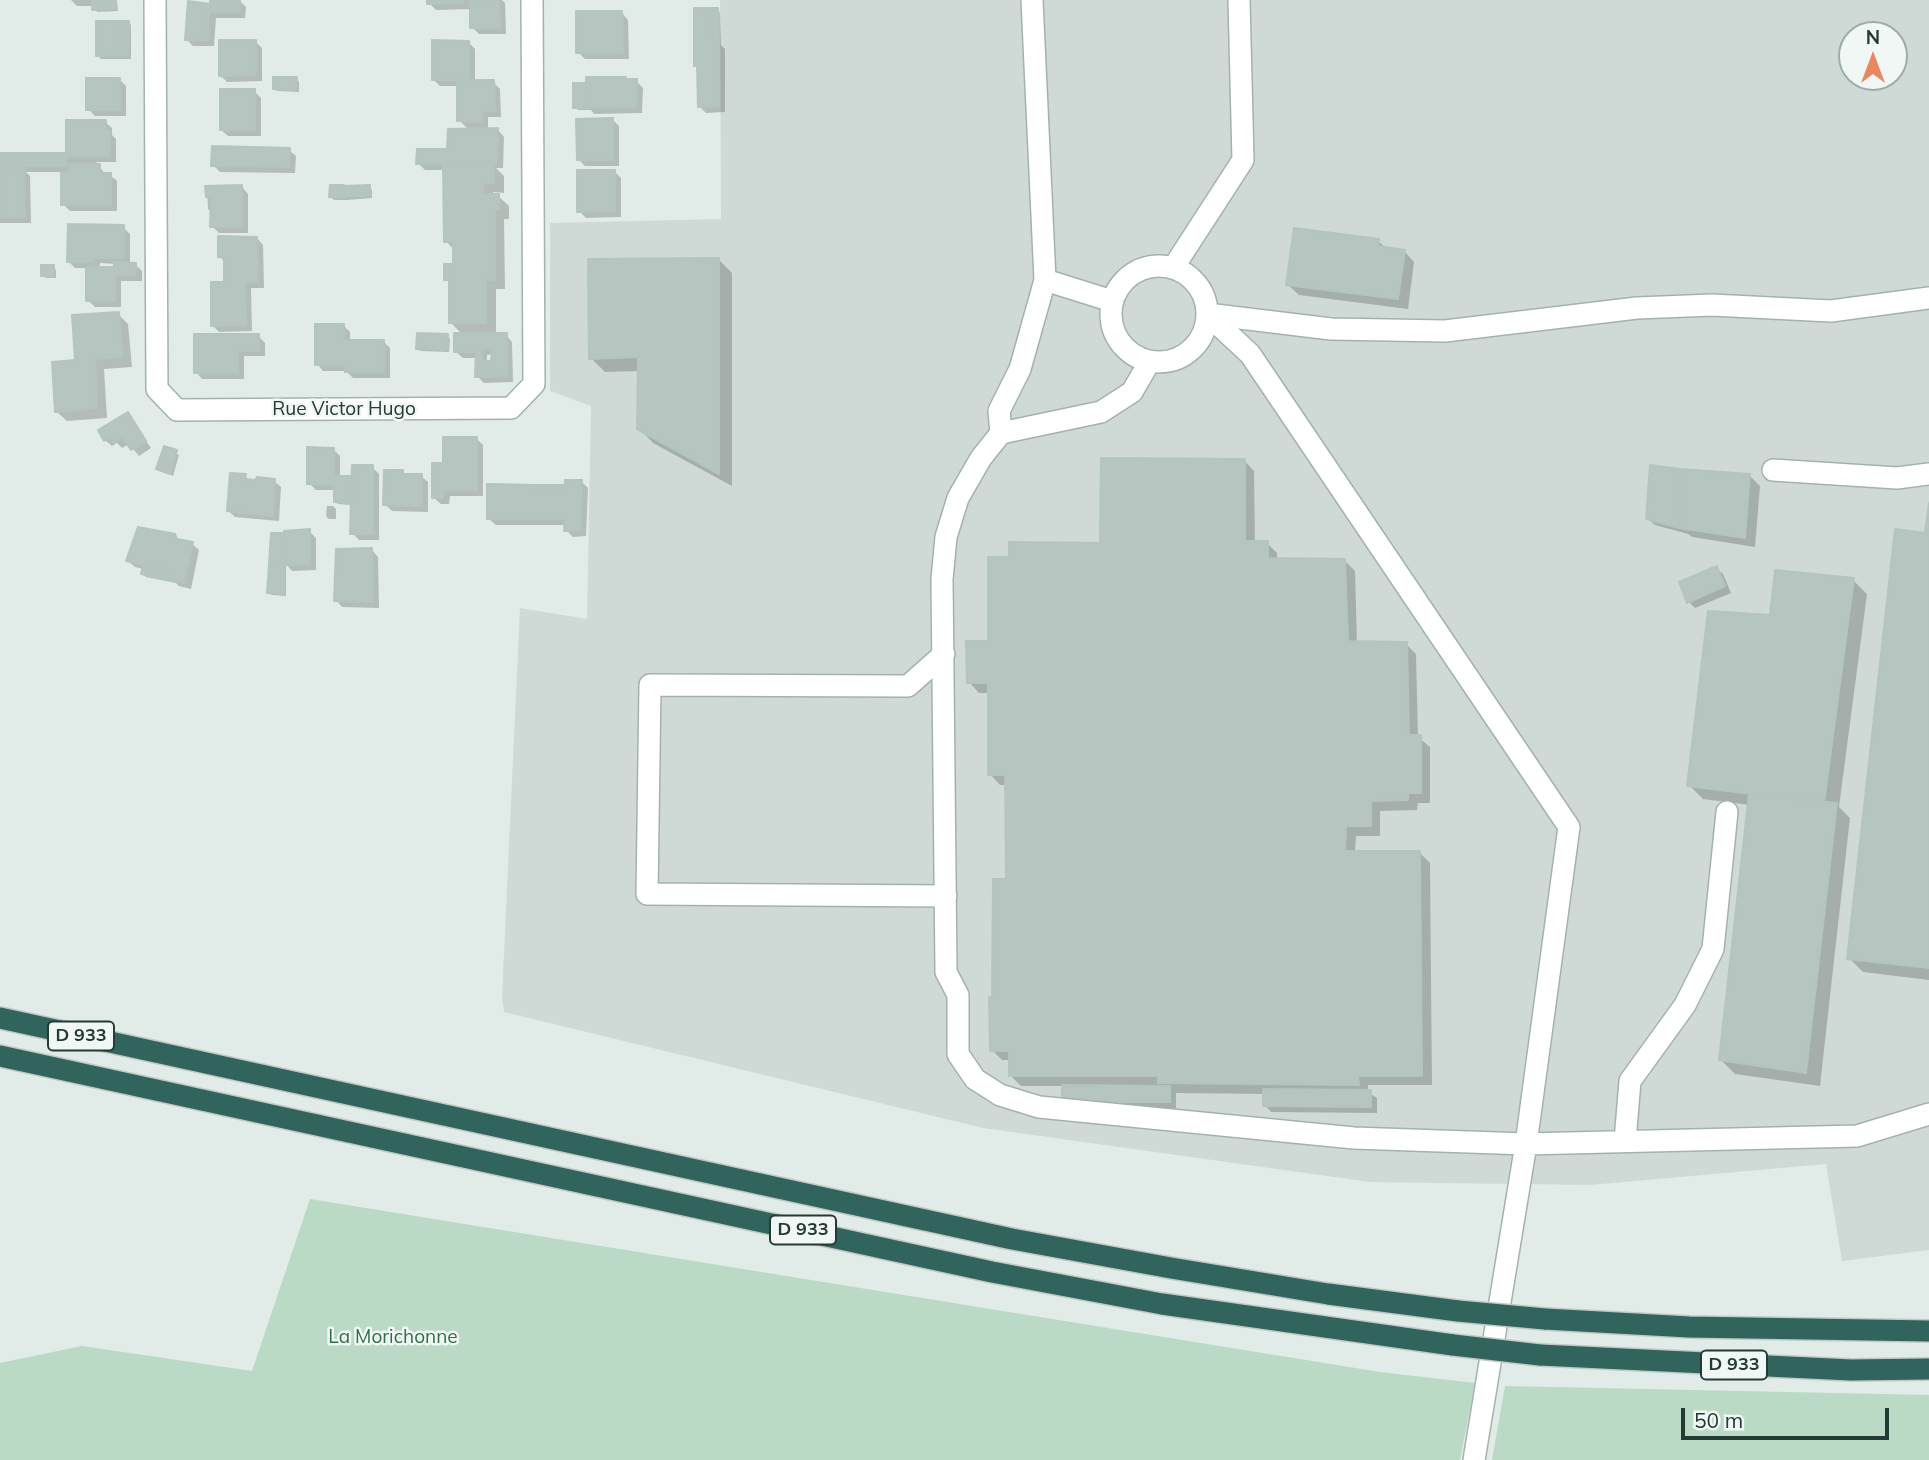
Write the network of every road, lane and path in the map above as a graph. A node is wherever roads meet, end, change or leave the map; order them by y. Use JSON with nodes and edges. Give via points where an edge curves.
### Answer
{"nodes":[{"id":1,"x":155,"y":0,"type":"edge"},
{"id":2,"x":531,"y":0,"type":"edge"},
{"id":3,"x":1032,"y":0,"type":"edge"},
{"id":4,"x":1239,"y":0,"type":"edge"},
{"id":5,"x":1173,"y":268,"type":"junction"},
{"id":6,"x":1045,"y":280,"type":"junction"},
{"id":7,"x":1929,"y":298,"type":"edge"},
{"id":8,"x":1112,"y":302,"type":"junction"},
{"id":9,"x":1207,"y":314,"type":"junction"},
{"id":10,"x":1150,"y":361,"type":"junction"},
{"id":11,"x":1001,"y":433,"type":"junction"},
{"id":12,"x":1773,"y":470,"type":"dead end"},
{"id":13,"x":1929,"y":474,"type":"edge"},
{"id":14,"x":944,"y":654,"type":"junction"},
{"id":15,"x":1727,"y":811,"type":"dead end"},
{"id":16,"x":946,"y":896,"type":"junction"},
{"id":17,"x":0,"y":1018,"type":"edge"},
{"id":18,"x":0,"y":1056,"type":"edge"},
{"id":19,"x":1929,"y":1114,"type":"edge"},
{"id":20,"x":1625,"y":1141,"type":"junction"},
{"id":21,"x":1525,"y":1144,"type":"junction"},
{"id":22,"x":1929,"y":1331,"type":"edge"},
{"id":23,"x":1929,"y":1369,"type":"edge"},
{"id":24,"x":1474,"y":1460,"type":"edge"}],
"edges":[{"from":1,"to":2,"type":"street","name":"Rue Victor Hugo","via":[[157,389],[177,410],[511,408],[534,384]]},
{"from":3,"to":6,"type":"street"},
{"from":4,"to":5,"type":"street","via":[[1243,160]]},
{"from":5,"to":8,"type":"street","via":[[1142,268],[1118,287]]},
{"from":5,"to":9,"type":"street","via":[[1198,285]]},
{"from":6,"to":8,"type":"street"},
{"from":6,"to":11,"type":"street","via":[[1020,369],[999,411]]},
{"from":7,"to":9,"type":"street","via":[[1831,311],[1712,305],[1637,307],[1444,331],[1331,329]]},
{"from":8,"to":10,"type":"street","via":[[1114,332],[1135,356]]},
{"from":9,"to":10,"type":"street","via":[[1196,345],[1183,356]]},
{"from":9,"to":21,"type":"street","via":[[1250,354],[1569,827]]},
{"from":10,"to":11,"type":"street","via":[[1132,392],[1101,412]]},
{"from":11,"to":14,"type":"street","via":[[958,498],[946,537]]},
{"from":12,"to":13,"type":"street","via":[[1897,478]]},
{"from":14,"to":16,"type":"street"},
{"from":14,"to":16,"type":"street","via":[[908,686],[650,685],[647,894]]},
{"from":15,"to":20,"type":"street","via":[[1713,949],[1685,1005],[1630,1081]]},
{"from":16,"to":21,"type":"street","via":[[946,971],[958,995],[958,1054],[975,1079],[1000,1095],[1039,1107],[1340,1137]]},
{"from":17,"to":22,"type":"highway","number":"D 933","bridge":true,"via":[[1012,1239],[1250,1281],[1545,1319]]},
{"from":18,"to":23,"type":"highway","number":"D 933","bridge":true,"via":[[992,1272],[1162,1304],[1539,1355],[1851,1370]]},
{"from":19,"to":20,"type":"street","via":[[1857,1136]]},
{"from":20,"to":21,"type":"street"},
{"from":21,"to":24,"type":"street"}]}
